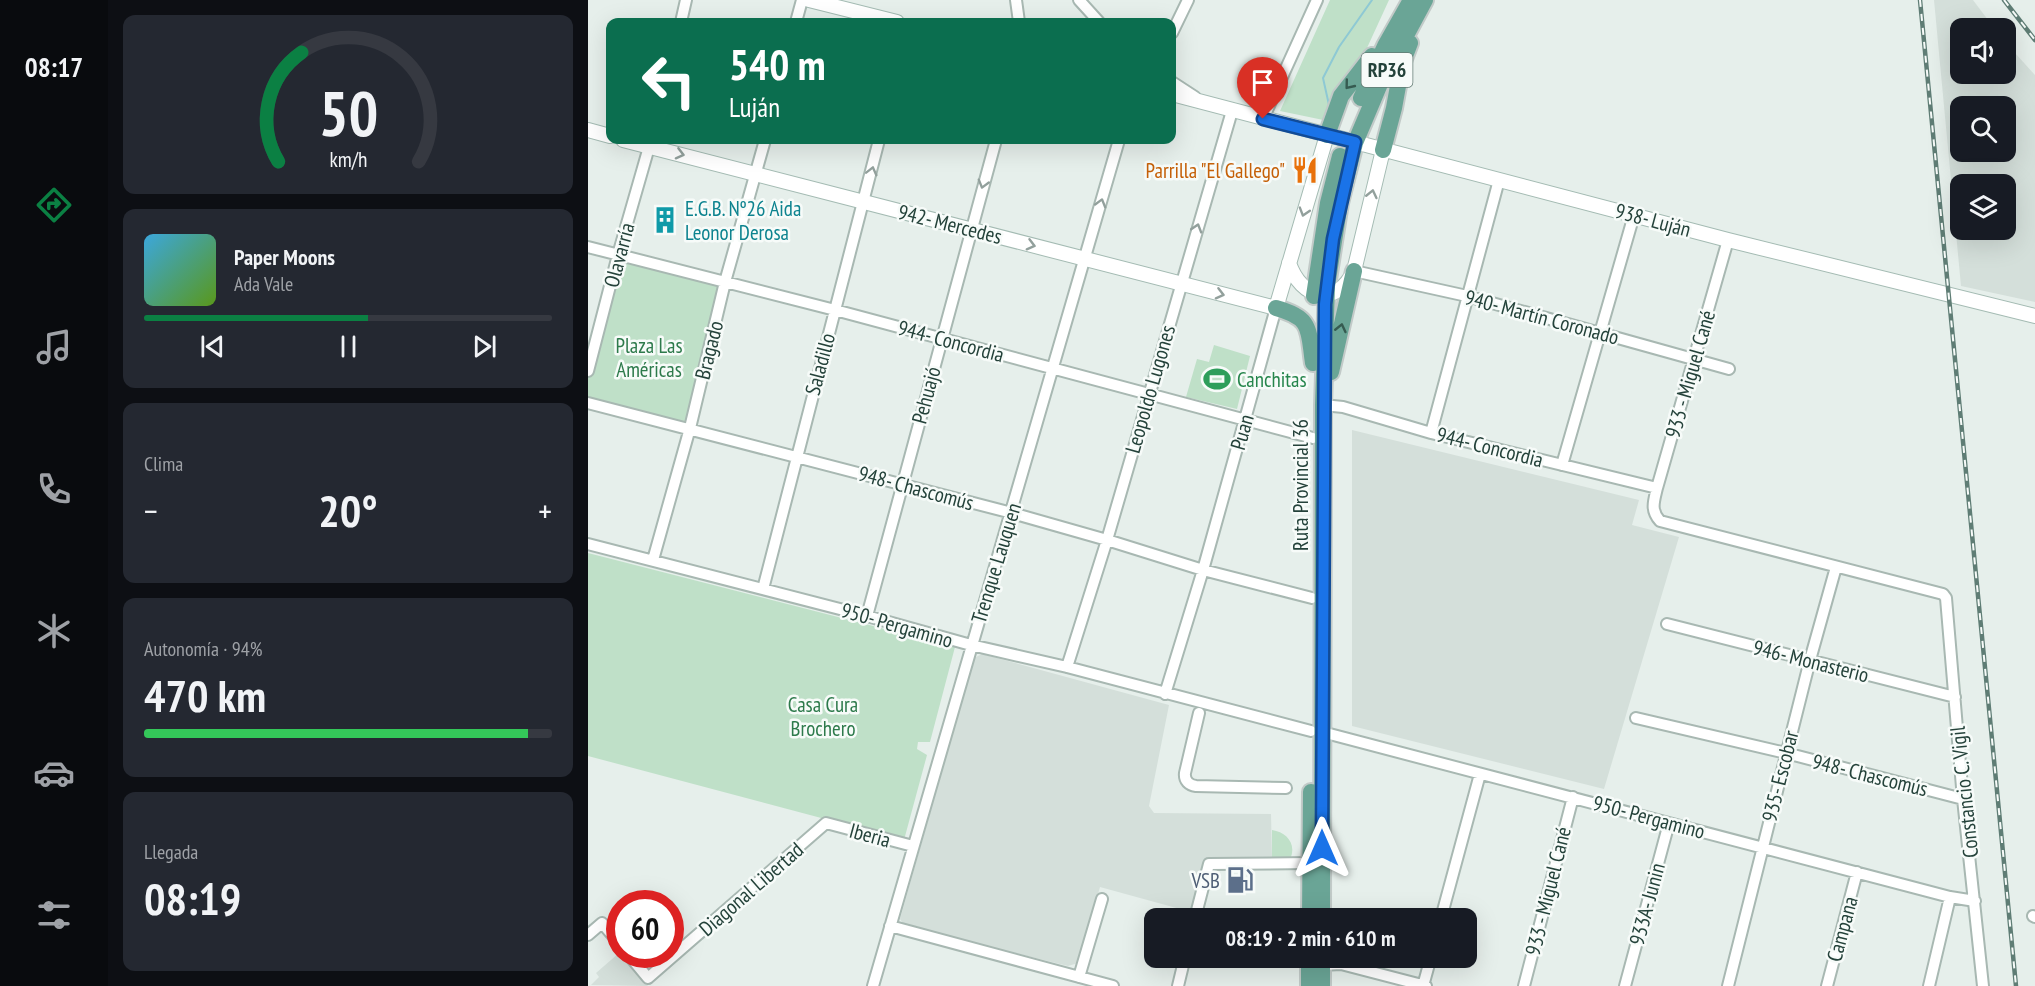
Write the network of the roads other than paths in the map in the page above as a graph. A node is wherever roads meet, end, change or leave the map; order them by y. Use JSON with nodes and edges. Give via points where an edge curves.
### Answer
{"nodes":[{"id":1,"x":686,"y":0,"type":"edge"},
{"id":2,"x":802,"y":0,"type":"edge"},
{"id":3,"x":809,"y":0,"type":"edge"},
{"id":4,"x":1017,"y":0,"type":"edge"},
{"id":5,"x":1079,"y":0,"type":"edge"},
{"id":6,"x":1188,"y":0,"type":"edge"},
{"id":7,"x":1317,"y":0,"type":"edge"},
{"id":8,"x":1434,"y":0,"type":"edge"},
{"id":9,"x":1415,"y":1,"type":"edge"},
{"id":10,"x":682,"y":18,"type":"edge"},
{"id":11,"x":797,"y":18,"type":"edge"},
{"id":12,"x":881,"y":18,"type":"edge"},
{"id":13,"x":1019,"y":18,"type":"edge"},
{"id":14,"x":1095,"y":18,"type":"edge"},
{"id":15,"x":1176,"y":25,"type":"edge"},
{"id":16,"x":1176,"y":85,"type":"edge"},
{"id":17,"x":1176,"y":95,"type":"edge"},
{"id":18,"x":1206,"y":104,"type":"junction"},
{"id":19,"x":1232,"y":111,"type":"junction"},
{"id":20,"x":1263,"y":119,"type":"junction"},
{"id":21,"x":588,"y":130,"type":"edge"},
{"id":22,"x":606,"y":135,"type":"edge"},
{"id":23,"x":1327,"y":135,"type":"junction"},
{"id":24,"x":1350,"y":141,"type":"junction"},
{"id":25,"x":651,"y":144,"type":"edge"},
{"id":26,"x":654,"y":144,"type":"edge"},
{"id":27,"x":764,"y":144,"type":"edge"},
{"id":28,"x":878,"y":144,"type":"edge"},
{"id":29,"x":995,"y":144,"type":"edge"},
{"id":30,"x":1118,"y":144,"type":"edge"},
{"id":31,"x":1383,"y":150,"type":"junction"},
{"id":32,"x":755,"y":174,"type":"junction"},
{"id":33,"x":1499,"y":180,"type":"junction"},
{"id":34,"x":864,"y":202,"type":"junction"},
{"id":35,"x":1634,"y":215,"type":"junction"},
{"id":36,"x":970,"y":229,"type":"junction"},
{"id":37,"x":1728,"y":240,"type":"junction"},
{"id":38,"x":588,"y":247,"type":"edge"},
{"id":39,"x":618,"y":255,"type":"junction"},
{"id":40,"x":1085,"y":259,"type":"junction"},
{"id":41,"x":1289,"y":263,"type":"junction"},
{"id":42,"x":1354,"y":271,"type":"junction"},
{"id":43,"x":725,"y":282,"type":"junction"},
{"id":44,"x":1180,"y":284,"type":"junction"},
{"id":45,"x":1320,"y":293,"type":"junction"},
{"id":46,"x":1467,"y":296,"type":"junction"},
{"id":47,"x":1276,"y":308,"type":"junction"},
{"id":48,"x":835,"y":310,"type":"junction"},
{"id":49,"x":2035,"y":316,"type":"edge"},
{"id":50,"x":1600,"y":332,"type":"junction"},
{"id":51,"x":941,"y":338,"type":"junction"},
{"id":52,"x":1694,"y":358,"type":"junction"},
{"id":53,"x":1313,"y":363,"type":"junction"},
{"id":54,"x":1054,"y":368,"type":"junction"},
{"id":55,"x":1729,"y":369,"type":"dead end"},
{"id":56,"x":588,"y":371,"type":"edge"},
{"id":57,"x":1148,"y":395,"type":"junction"},
{"id":58,"x":588,"y":403,"type":"edge"},
{"id":59,"x":1323,"y":405,"type":"junction"},
{"id":60,"x":1245,"y":421,"type":"junction"},
{"id":61,"x":690,"y":428,"type":"junction"},
{"id":62,"x":1431,"y":433,"type":"junction"},
{"id":63,"x":1313,"y":438,"type":"junction"},
{"id":64,"x":796,"y":458,"type":"junction"},
{"id":65,"x":1562,"y":465,"type":"junction"},
{"id":66,"x":902,"y":484,"type":"junction"},
{"id":67,"x":1657,"y":488,"type":"junction"},
{"id":68,"x":1012,"y":513,"type":"junction"},
{"id":69,"x":1107,"y":540,"type":"junction"},
{"id":70,"x":588,"y":544,"type":"edge"},
{"id":71,"x":653,"y":560,"type":"junction"},
{"id":72,"x":1836,"y":567,"type":"junction"},
{"id":73,"x":1203,"y":570,"type":"junction"},
{"id":74,"x":763,"y":589,"type":"junction"},
{"id":75,"x":1312,"y":598,"type":"junction"},
{"id":76,"x":867,"y":616,"type":"junction"},
{"id":77,"x":1667,"y":624,"type":"dead end"},
{"id":78,"x":970,"y":645,"type":"junction"},
{"id":79,"x":1810,"y":660,"type":"junction"},
{"id":80,"x":1067,"y":667,"type":"junction"},
{"id":81,"x":1166,"y":694,"type":"junction"},
{"id":82,"x":1955,"y":697,"type":"junction"},
{"id":83,"x":1199,"y":713,"type":"dead end"},
{"id":84,"x":1636,"y":718,"type":"dead end"},
{"id":85,"x":1317,"y":731,"type":"junction"},
{"id":86,"x":1786,"y":753,"type":"junction"},
{"id":87,"x":1479,"y":774,"type":"junction"},
{"id":88,"x":1286,"y":788,"type":"dead end"},
{"id":89,"x":1573,"y":796,"type":"junction"},
{"id":90,"x":1963,"y":799,"type":"junction"},
{"id":91,"x":826,"y":823,"type":"joint"},
{"id":92,"x":1669,"y":823,"type":"junction"},
{"id":93,"x":913,"y":846,"type":"junction"},
{"id":94,"x":1763,"y":847,"type":"junction"},
{"id":95,"x":1310,"y":863,"type":"junction"},
{"id":96,"x":1857,"y":872,"type":"junction"},
{"id":97,"x":1950,"y":897,"type":"junction"},
{"id":98,"x":1102,"y":899,"type":"dead end"},
{"id":99,"x":1975,"y":901,"type":"junction"},
{"id":100,"x":1198,"y":908,"type":"edge"},
{"id":101,"x":1310,"y":908,"type":"edge"},
{"id":102,"x":1322,"y":908,"type":"edge"},
{"id":103,"x":1444,"y":908,"type":"edge"},
{"id":104,"x":890,"y":927,"type":"junction"},
{"id":105,"x":606,"y":928,"type":"edge"},
{"id":106,"x":588,"y":935,"type":"edge"},
{"id":107,"x":684,"y":947,"type":"edge"},
{"id":108,"x":640,"y":968,"type":"edge"},
{"id":109,"x":659,"y":968,"type":"edge"},
{"id":110,"x":1182,"y":968,"type":"edge"},
{"id":111,"x":1315,"y":968,"type":"edge"},
{"id":112,"x":1319,"y":968,"type":"edge"},
{"id":113,"x":1356,"y":968,"type":"edge"},
{"id":114,"x":1428,"y":968,"type":"edge"},
{"id":115,"x":1074,"y":976,"type":"junction"},
{"id":116,"x":873,"y":986,"type":"edge"},
{"id":117,"x":1067,"y":986,"type":"edge"},
{"id":118,"x":1113,"y":986,"type":"edge"},
{"id":119,"x":1178,"y":986,"type":"edge"},
{"id":120,"x":1309,"y":986,"type":"edge"},
{"id":121,"x":1322,"y":986,"type":"edge"},
{"id":122,"x":1424,"y":986,"type":"edge"},
{"id":123,"x":1524,"y":986,"type":"edge"},
{"id":124,"x":1625,"y":986,"type":"edge"},
{"id":125,"x":1728,"y":986,"type":"edge"},
{"id":126,"x":1827,"y":986,"type":"edge"},
{"id":127,"x":1929,"y":986,"type":"edge"},
{"id":128,"x":1983,"y":986,"type":"edge"}],
"edges":[{"from":1,"to":10,"type":"street"},
{"from":2,"to":11,"type":"street"},
{"from":3,"to":12,"type":"main road"},
{"from":4,"to":13,"type":"street"},
{"from":5,"to":14,"type":"street"},
{"from":6,"to":15,"type":"street"},
{"from":7,"to":20,"type":"street"},
{"from":8,"to":31,"type":"main road","via":[[1407,48]]},
{"from":9,"to":23,"type":"main road","one_way":true,"via":[[1398,15],[1346,88]]},
{"from":9,"to":24,"type":"main road","name":"Ruta Provincial 36","number":"RP36","via":[[1370,77]]},
{"from":16,"to":18,"type":"street"},
{"from":17,"to":18,"type":"main road","name":"938- Luján"},
{"from":18,"to":19,"type":"main road","name":"938- Luján"},
{"from":19,"to":20,"type":"main road","name":"938- Luján"},
{"from":44,"to":19,"type":"street","name":"Leopoldo Lugones","one_way":true},
{"from":20,"to":23,"type":"main road","name":"938- Luján"},
{"from":21,"to":22,"type":"main road"},
{"from":23,"to":24,"type":"main road","name":"938- Luján"},
{"from":23,"to":41,"type":"main road","name":"Puan","one_way":true},
{"from":24,"to":31,"type":"main road","name":"938- Luján"},
{"from":24,"to":45,"type":"main road","name":"Ruta Provincial 36","number":"RP36"},
{"from":25,"to":39,"type":"street","name":"Olavarría"},
{"from":26,"to":32,"type":"main road","name":"942- Mercedes","one_way":true},
{"from":27,"to":32,"type":"street","name":"Bragado"},
{"from":34,"to":28,"type":"street","name":"Saladillo","one_way":true},
{"from":29,"to":36,"type":"street","name":"Pehuajó","one_way":true},
{"from":40,"to":30,"type":"street","name":"Trenque Lauquen","one_way":true},
{"from":31,"to":33,"type":"main road","name":"938- Luján"},
{"from":42,"to":31,"type":"main road","one_way":true},
{"from":32,"to":34,"type":"main road","name":"942- Mercedes"},
{"from":32,"to":43,"type":"street","name":"Bragado"},
{"from":33,"to":35,"type":"main road","name":"938- Luján"},
{"from":33,"to":46,"type":"street"},
{"from":34,"to":36,"type":"main road","name":"942- Mercedes"},
{"from":34,"to":48,"type":"street","name":"Saladillo"},
{"from":35,"to":37,"type":"main road","name":"938- Luján"},
{"from":35,"to":50,"type":"street"},
{"from":36,"to":40,"type":"main road","name":"942- Mercedes","one_way":true},
{"from":36,"to":51,"type":"street","name":"Pehuajó"},
{"from":37,"to":49,"type":"main road","name":"938- Luján"},
{"from":37,"to":52,"type":"street","name":"933 - Miguel Cané"},
{"from":38,"to":39,"type":"street","name":"944- Concordia"},
{"from":39,"to":43,"type":"street","name":"944- Concordia"},
{"from":39,"to":56,"type":"street","name":"Olavarría"},
{"from":40,"to":44,"type":"main road","name":"942- Mercedes"},
{"from":40,"to":54,"type":"street","name":"Trenque Lauquen"},
{"from":41,"to":45,"type":"main road","via":[[1302,287]]},
{"from":41,"to":47,"type":"main road","name":"Puan"},
{"from":42,"to":45,"type":"main road","via":[[1346,286],[1333,293]]},
{"from":42,"to":46,"type":"street","name":"940- Martín Coronado"},
{"from":59,"to":42,"type":"main road","one_way":true},
{"from":43,"to":48,"type":"street","name":"944- Concordia"},
{"from":43,"to":61,"type":"street","name":"Bragado"},
{"from":44,"to":47,"type":"main road","name":"942- Mercedes","one_way":true},
{"from":44,"to":57,"type":"street","name":"Leopoldo Lugones"},
{"from":45,"to":53,"type":"main road","name":"Ruta Provincial 36","number":"RP36"},
{"from":45,"to":59,"type":"main road","name":"Ruta Provincial 36","number":"RP36"},
{"from":46,"to":50,"type":"street","name":"940- Martín Coronado"},
{"from":46,"to":62,"type":"street"},
{"from":47,"to":53,"type":"main road","via":[[1298,315],[1306,324]]},
{"from":47,"to":60,"type":"street","name":"Puan"},
{"from":48,"to":51,"type":"street","name":"944- Concordia"},
{"from":48,"to":64,"type":"street","name":"Saladillo"},
{"from":50,"to":52,"type":"street","name":"940- Martín Coronado"},
{"from":50,"to":65,"type":"street"},
{"from":51,"to":54,"type":"street","name":"944- Concordia"},
{"from":51,"to":66,"type":"street","name":"Pehuajó"},
{"from":52,"to":55,"type":"street","name":"940- Martín Coronado"},
{"from":52,"to":67,"type":"street","name":"933 - Miguel Cané"},
{"from":53,"to":63,"type":"main road","name":"Ruta Provincial 36","number":"RP36"},
{"from":54,"to":57,"type":"street","name":"944- Concordia"},
{"from":54,"to":68,"type":"street","name":"Trenque Lauquen"},
{"from":57,"to":60,"type":"street","name":"944- Concordia"},
{"from":57,"to":69,"type":"street","name":"Leopoldo Lugones"},
{"from":58,"to":61,"type":"street","name":"948- Chascomús"},
{"from":59,"to":62,"type":"street","name":"944- Concordia","via":[[1343,407]]},
{"from":59,"to":85,"type":"main road","name":"Ruta Provincial 36","number":"RP36"},
{"from":60,"to":63,"type":"street","name":"944- Concordia"},
{"from":60,"to":73,"type":"street","name":"Puan"},
{"from":61,"to":64,"type":"street","name":"948- Chascomús"},
{"from":61,"to":71,"type":"street","name":"Bragado"},
{"from":62,"to":65,"type":"street","name":"944- Concordia"},
{"from":63,"to":75,"type":"main road","name":"Ruta Provincial 36","number":"RP36"},
{"from":64,"to":66,"type":"street","name":"948- Chascomús"},
{"from":64,"to":74,"type":"street","name":"Saladillo"},
{"from":65,"to":67,"type":"street","name":"944- Concordia"},
{"from":66,"to":68,"type":"street","name":"948- Chascomús"},
{"from":66,"to":76,"type":"street","name":"Pehuajó"},
{"from":67,"to":72,"type":"street","name":"933 - Miguel Cané","via":[[1652,508],[1660,521]]},
{"from":68,"to":69,"type":"street","name":"948- Chascomús"},
{"from":68,"to":78,"type":"street","name":"Trenque Lauquen"},
{"from":69,"to":73,"type":"street","name":"948- Chascomús"},
{"from":69,"to":80,"type":"street","name":"Leopoldo Lugones"},
{"from":70,"to":71,"type":"street","name":"950- Pergamino"},
{"from":71,"to":74,"type":"street","name":"950- Pergamino"},
{"from":72,"to":79,"type":"street","name":"935- Escobar"},
{"from":72,"to":82,"type":"street","name":"Constancio C. Vigil","via":[[1943,594]]},
{"from":73,"to":75,"type":"street","name":"948- Chascomús"},
{"from":73,"to":81,"type":"street","name":"Puan"},
{"from":74,"to":76,"type":"street","name":"950- Pergamino"},
{"from":75,"to":85,"type":"main road","name":"Ruta Provincial 36","number":"RP36"},
{"from":76,"to":78,"type":"street","name":"950- Pergamino"},
{"from":77,"to":79,"type":"street","name":"946- Monasterio"},
{"from":78,"to":80,"type":"street","name":"950- Pergamino"},
{"from":78,"to":93,"type":"street","name":"Trenque Lauquen"},
{"from":79,"to":82,"type":"street","name":"946- Monasterio"},
{"from":79,"to":86,"type":"street","name":"935- Escobar"},
{"from":80,"to":81,"type":"street","name":"950- Pergamino"},
{"from":81,"to":85,"type":"street","name":"950- Pergamino"},
{"from":82,"to":90,"type":"street","name":"Constancio C. Vigil"},
{"from":83,"to":88,"type":"street","via":[[1185,773],[1187,782],[1196,786]]},
{"from":84,"to":86,"type":"street","name":"948- Chascomús"},
{"from":85,"to":87,"type":"street","name":"950- Pergamino"},
{"from":85,"to":95,"type":"main road","name":"Ruta Provincial 36","number":"RP36"},
{"from":85,"to":102,"type":"main road","name":"Ruta Provincial 36","number":"RP36"},
{"from":86,"to":90,"type":"street","name":"948- Chascomús"},
{"from":86,"to":94,"type":"street","name":"935- Escobar"},
{"from":87,"to":89,"type":"street","name":"950- Pergamino"},
{"from":87,"to":103,"type":"street"},
{"from":89,"to":92,"type":"street","name":"950- Pergamino"},
{"from":89,"to":123,"type":"street","name":"933 - Miguel Cané"},
{"from":90,"to":99,"type":"street","name":"Constancio C. Vigil"},
{"from":91,"to":93,"type":"street","name":"Iberia"},
{"from":91,"to":107,"type":"street","name":"Diagonal Libertad"},
{"from":92,"to":94,"type":"street","name":"950- Pergamino"},
{"from":92,"to":124,"type":"street","name":"933A- Junin"},
{"from":93,"to":104,"type":"street","name":"Trenque Lauquen"},
{"from":94,"to":96,"type":"street","name":"950- Pergamino"},
{"from":94,"to":125,"type":"street","name":"935- Escobar"},
{"from":95,"to":100,"type":"street","via":[[1209,864]]},
{"from":95,"to":101,"type":"main road","name":"Ruta Provincial 36","number":"RP36"},
{"from":96,"to":97,"type":"street","name":"950- Pergamino"},
{"from":96,"to":126,"type":"street","name":"Campana"},
{"from":97,"to":99,"type":"street","name":"950- Pergamino"},
{"from":97,"to":127,"type":"street"},
{"from":98,"to":115,"type":"street"},
{"from":99,"to":128,"type":"street","name":"Constancio C. Vigil"},
{"from":104,"to":115,"type":"street"},
{"from":104,"to":116,"type":"street","name":"Trenque Lauquen"},
{"from":105,"to":106,"type":"street","via":[[602,923]]},
{"from":108,"to":109,"type":"street","name":"Diagonal Libertad","via":[[648,978]]},
{"from":110,"to":119,"type":"street"},
{"from":111,"to":120,"type":"main road"},
{"from":112,"to":121,"type":"main road"},
{"from":113,"to":122,"type":"street"},
{"from":114,"to":122,"type":"street"},
{"from":115,"to":117,"type":"street"},
{"from":115,"to":118,"type":"street"}]}
